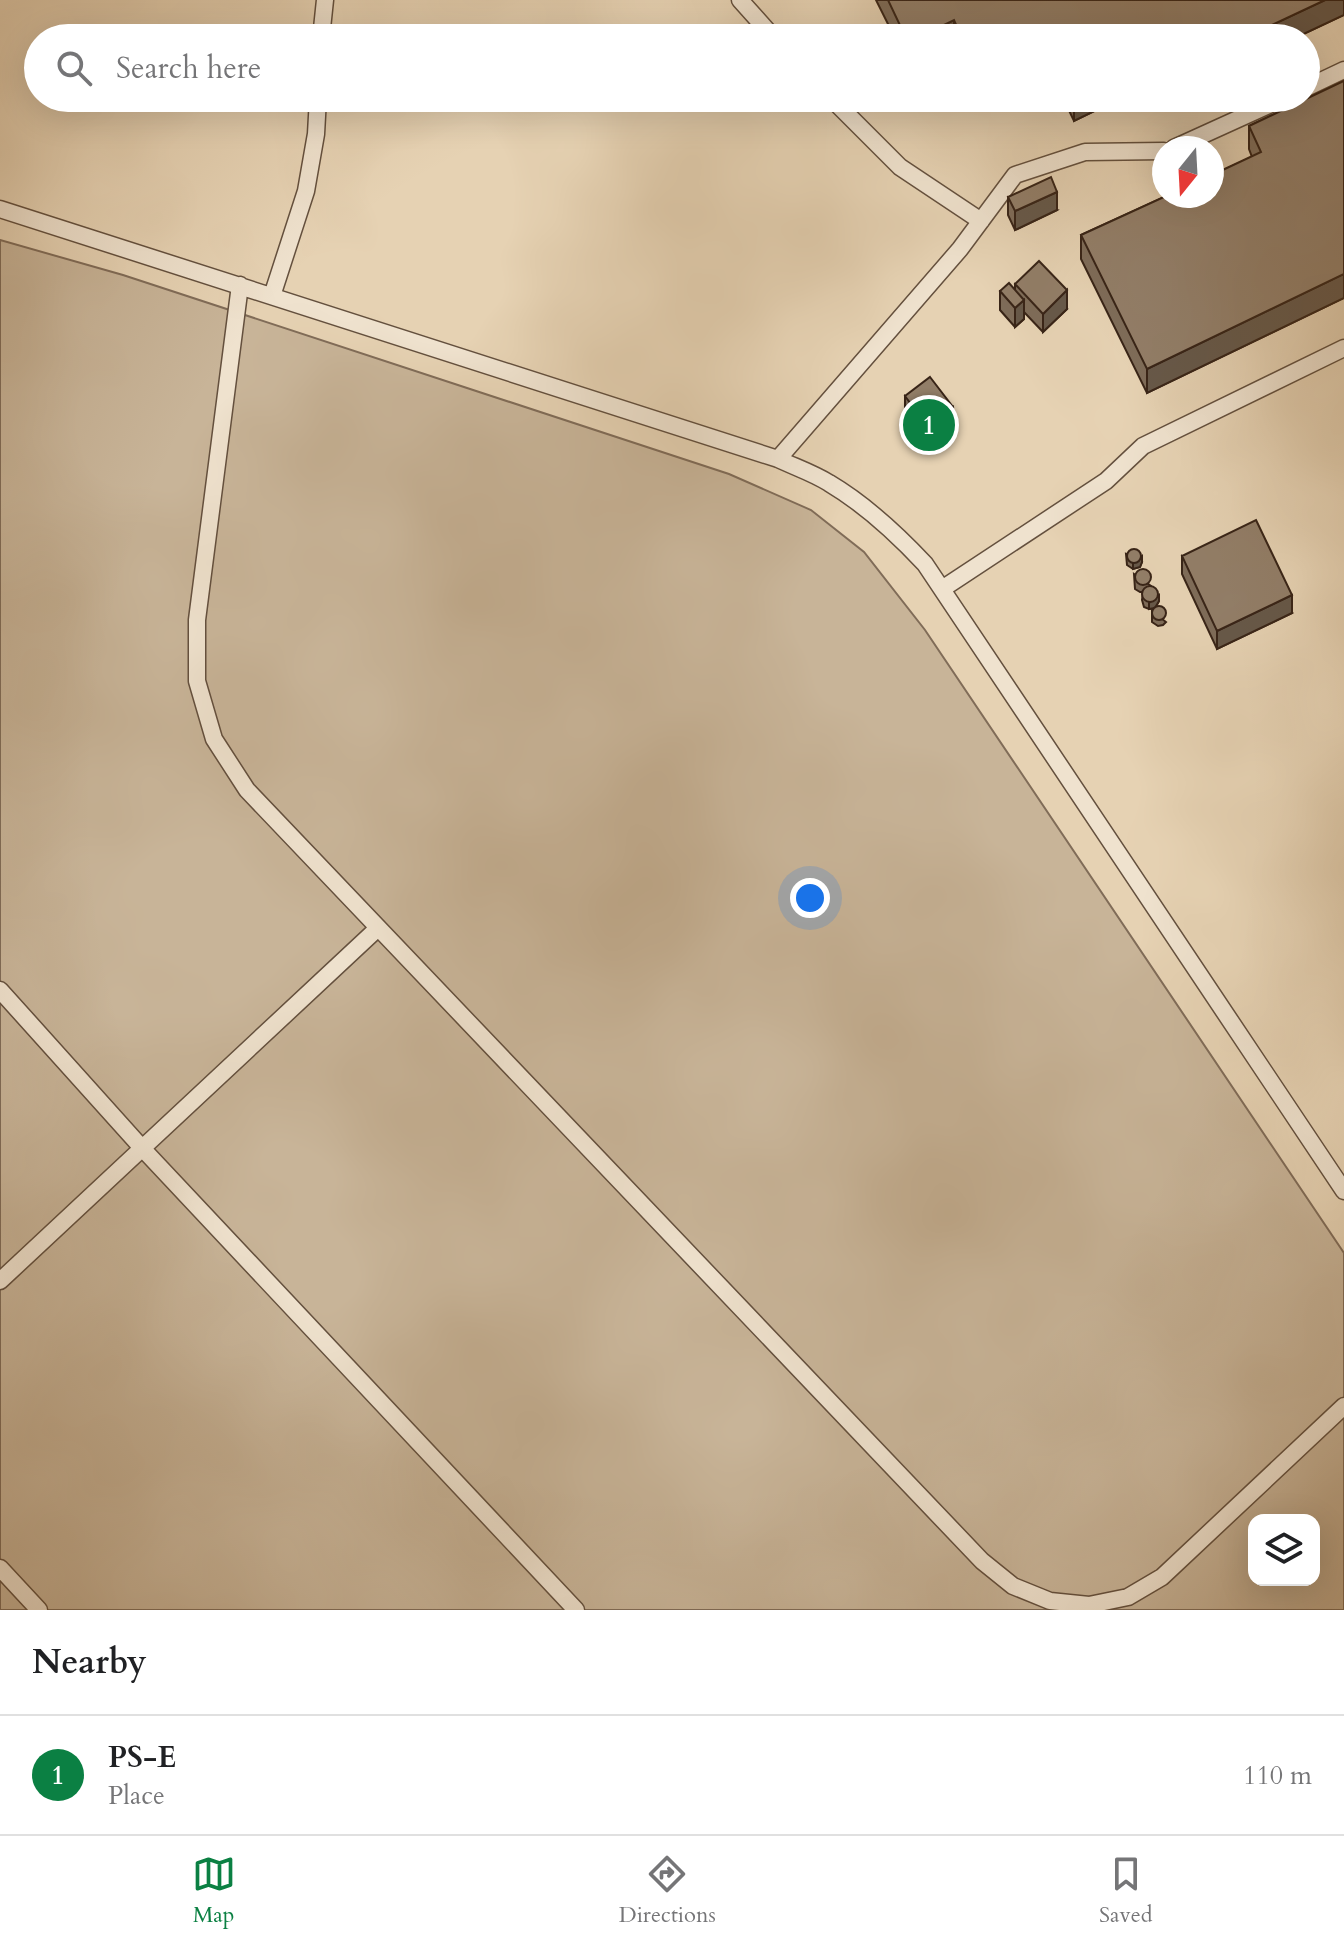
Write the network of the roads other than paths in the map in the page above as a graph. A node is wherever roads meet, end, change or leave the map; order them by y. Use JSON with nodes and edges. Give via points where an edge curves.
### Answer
{"nodes":[{"id":1,"x":325,"y":0,"type":"edge"},
{"id":2,"x":740,"y":0,"type":"edge"},
{"id":3,"x":322,"y":24,"type":"edge"},
{"id":4,"x":761,"y":24,"type":"edge"},
{"id":5,"x":1344,"y":70,"type":"edge"},
{"id":6,"x":1320,"y":81,"type":"edge"},
{"id":7,"x":317,"y":112,"type":"edge"},
{"id":8,"x":845,"y":112,"type":"edge"},
{"id":9,"x":1253,"y":112,"type":"edge"},
{"id":10,"x":1200,"y":136,"type":"edge"},
{"id":11,"x":1152,"y":151,"type":"edge"},
{"id":12,"x":0,"y":209,"type":"edge"},
{"id":13,"x":981,"y":221,"type":"junction"},
{"id":14,"x":240,"y":285,"type":"junction"},
{"id":15,"x":272,"y":296,"type":"junction"},
{"id":16,"x":1344,"y":348,"type":"edge"},
{"id":17,"x":778,"y":459,"type":"junction"},
{"id":18,"x":942,"y":589,"type":"junction"},
{"id":19,"x":378,"y":928,"type":"junction"},
{"id":20,"x":0,"y":990,"type":"edge"},
{"id":21,"x":142,"y":1148,"type":"junction"},
{"id":22,"x":1344,"y":1191,"type":"edge"},
{"id":23,"x":0,"y":1281,"type":"edge"},
{"id":24,"x":1344,"y":1406,"type":"edge"},
{"id":25,"x":0,"y":1568,"type":"edge"},
{"id":26,"x":39,"y":1610,"type":"edge"},
{"id":27,"x":576,"y":1610,"type":"edge"}],
"edges":[{"from":1,"to":3,"type":"lane"},
{"from":2,"to":4,"type":"lane"},
{"from":5,"to":6,"type":"lane"},
{"from":7,"to":15,"type":"lane","via":[[306,191]]},
{"from":8,"to":13,"type":"lane","via":[[900,167]]},
{"from":9,"to":10,"type":"lane"},
{"from":11,"to":13,"type":"lane","via":[[1085,152],[1015,175]]},
{"from":12,"to":14,"type":"lane"},
{"from":13,"to":17,"type":"lane"},
{"from":14,"to":15,"type":"lane"},
{"from":14,"to":19,"type":"lane","via":[[197,620],[197,681],[214,739],[247,790]]},
{"from":15,"to":17,"type":"lane"},
{"from":16,"to":18,"type":"lane","via":[[1143,446],[1106,481]]},
{"from":17,"to":18,"type":"lane","via":[[827,481],[871,511],[918,556]]},
{"from":18,"to":22,"type":"lane"},
{"from":19,"to":21,"type":"lane"},
{"from":19,"to":24,"type":"lane","via":[[982,1561],[1013,1586],[1050,1601],[1089,1605],[1128,1597],[1162,1577]]},
{"from":20,"to":21,"type":"lane"},
{"from":21,"to":23,"type":"lane"},
{"from":21,"to":27,"type":"lane"},
{"from":25,"to":26,"type":"lane"}]}
